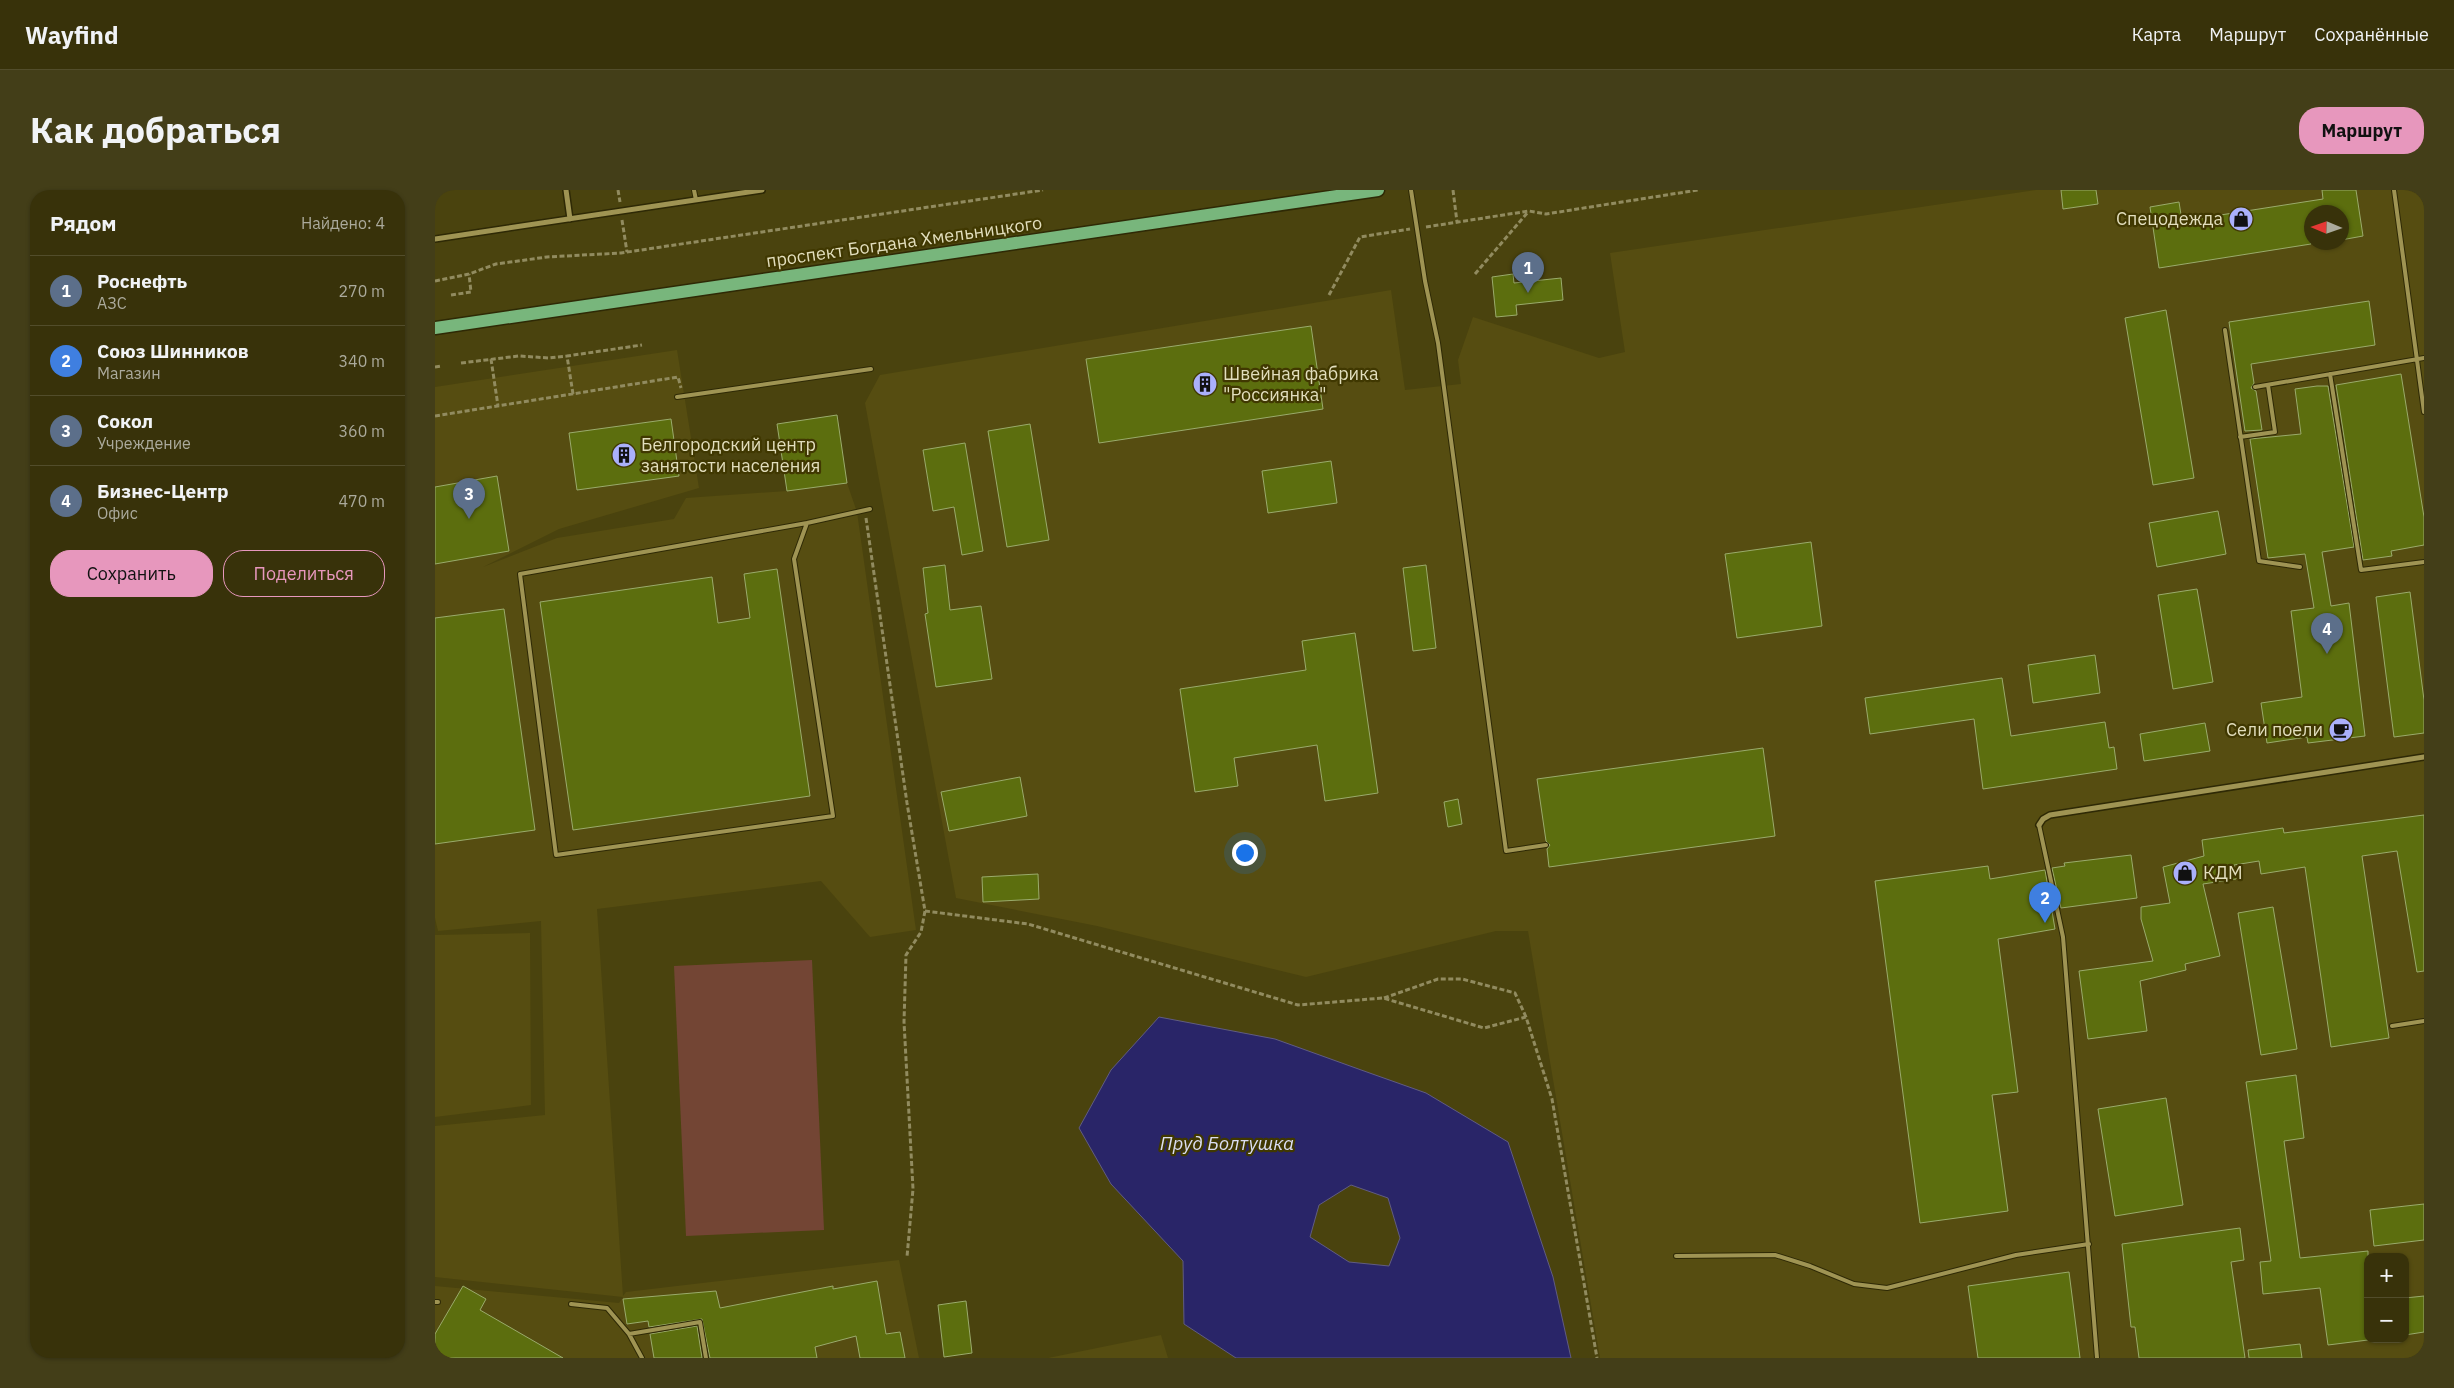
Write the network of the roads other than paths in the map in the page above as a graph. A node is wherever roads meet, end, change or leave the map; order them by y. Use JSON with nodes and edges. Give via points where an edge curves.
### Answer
{"nodes":[{"id":1,"x":566,"y":190,"type":"edge"},
{"id":2,"x":694,"y":190,"type":"edge"},
{"id":3,"x":762,"y":190,"type":"edge"},
{"id":4,"x":1378,"y":190,"type":"edge"},
{"id":5,"x":1411,"y":190,"type":"edge"},
{"id":6,"x":2393,"y":190,"type":"edge"},
{"id":7,"x":696,"y":200,"type":"junction"},
{"id":8,"x":570,"y":219,"type":"junction"},
{"id":9,"x":435,"y":239,"type":"edge"},
{"id":10,"x":435,"y":328,"type":"edge"},
{"id":11,"x":2225,"y":330,"type":"dead end"},
{"id":12,"x":2424,"y":358,"type":"edge"},
{"id":13,"x":2415,"y":360,"type":"junction"},
{"id":14,"x":871,"y":368,"type":"dead end"},
{"id":15,"x":2329,"y":374,"type":"junction"},
{"id":16,"x":2268,"y":385,"type":"junction"},
{"id":17,"x":2255,"y":387,"type":"dead end"},
{"id":18,"x":2238,"y":390,"type":"dead end"},
{"id":19,"x":2233,"y":391,"type":"junction"},
{"id":20,"x":680,"y":397,"type":"road end"},
{"id":21,"x":2424,"y":412,"type":"edge"},
{"id":22,"x":2240,"y":437,"type":"junction"},
{"id":23,"x":870,"y":509,"type":"dead end"},
{"id":24,"x":807,"y":523,"type":"junction"},
{"id":25,"x":2424,"y":562,"type":"edge"},
{"id":26,"x":2300,"y":567,"type":"dead end"},
{"id":27,"x":2424,"y":758,"type":"edge"},
{"id":28,"x":2039,"y":825,"type":"joint"},
{"id":29,"x":1546,"y":845,"type":"dead end"},
{"id":30,"x":2424,"y":1021,"type":"edge"},
{"id":31,"x":2392,"y":1026,"type":"dead end"},
{"id":32,"x":2089,"y":1244,"type":"junction"},
{"id":33,"x":1676,"y":1256,"type":"dead end"},
{"id":34,"x":571,"y":1304,"type":"dead end"},
{"id":35,"x":629,"y":1334,"type":"junction"},
{"id":36,"x":642,"y":1358,"type":"edge"},
{"id":37,"x":706,"y":1358,"type":"edge"},
{"id":38,"x":2097,"y":1358,"type":"edge"}],
"edges":[{"from":1,"to":8,"type":"street"},
{"from":2,"to":7,"type":"lane"},
{"from":3,"to":7,"type":"street"},
{"from":4,"to":10,"type":"main road","name":"проспект Богдана Хмельницкого"},
{"from":5,"to":29,"type":"lane","via":[[1438,343],[1506,850]]},
{"from":6,"to":13,"type":"lane"},
{"from":7,"to":8,"type":"street"},
{"from":8,"to":9,"type":"street"},
{"from":11,"to":19,"type":"lane"},
{"from":12,"to":13,"type":"lane"},
{"from":13,"to":15,"type":"lane"},
{"from":13,"to":21,"type":"lane"},
{"from":14,"to":20,"type":"lane"},
{"from":15,"to":16,"type":"lane"},
{"from":15,"to":25,"type":"lane","via":[[2361,570]]},
{"from":16,"to":17,"type":"lane"},
{"from":16,"to":22,"type":"lane","via":[[2275,432]]},
{"from":18,"to":19,"type":"lane"},
{"from":19,"to":22,"type":"lane"},
{"from":22,"to":26,"type":"lane","via":[[2259,560]]},
{"from":23,"to":24,"type":"lane"},
{"from":24,"to":24,"type":"lane","via":[[520,574],[556,855],[833,816],[794,559]]},
{"from":27,"to":28,"type":"street","via":[[2050,815]]},
{"from":28,"to":32,"type":"lane","via":[[2063,937]]},
{"from":30,"to":31,"type":"lane"},
{"from":32,"to":33,"type":"lane","via":[[2016,1255],[1887,1288],[1855,1284],[1775,1255]]},
{"from":32,"to":38,"type":"lane"},
{"from":34,"to":35,"type":"lane","via":[[607,1308]]},
{"from":35,"to":36,"type":"lane"},
{"from":35,"to":37,"type":"lane","via":[[700,1322]]}]}
